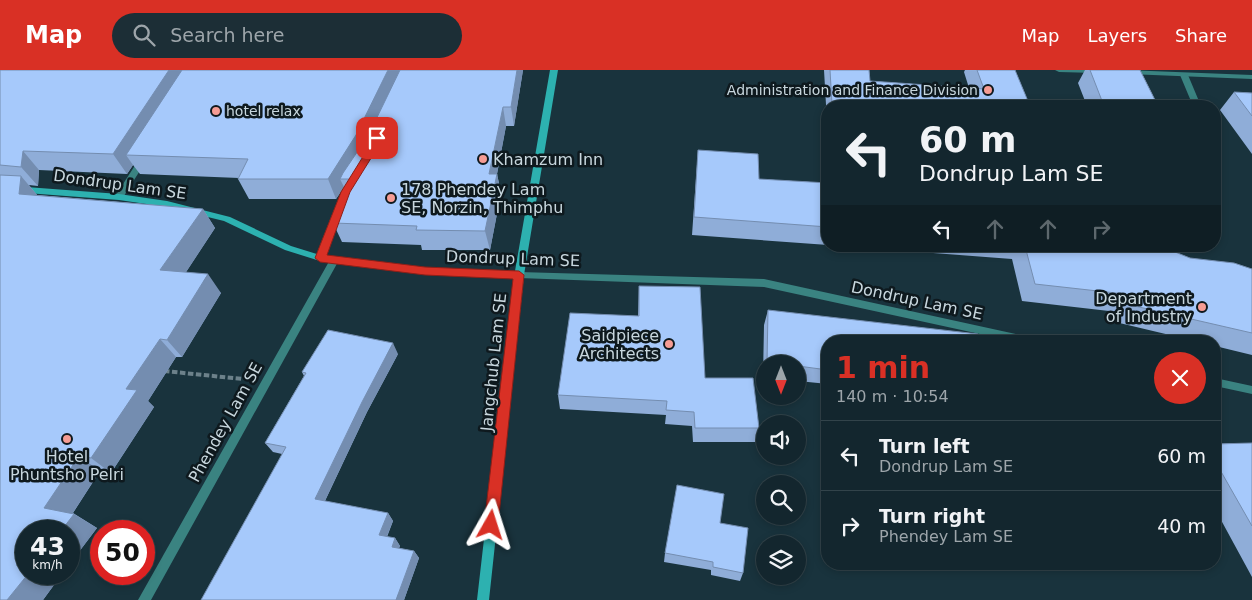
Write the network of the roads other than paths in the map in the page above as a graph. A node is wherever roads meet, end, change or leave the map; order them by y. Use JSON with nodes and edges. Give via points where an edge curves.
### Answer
{"nodes":[{"id":1,"x":554,"y":70,"type":"edge"},
{"id":2,"x":1059,"y":70,"type":"edge"},
{"id":3,"x":1105,"y":72,"type":"edge"},
{"id":4,"x":1122,"y":72,"type":"edge"},
{"id":5,"x":1184,"y":75,"type":"junction"},
{"id":6,"x":1252,"y":77,"type":"edge"},
{"id":7,"x":1194,"y":100,"type":"edge"},
{"id":8,"x":149,"y":150,"type":"edge"},
{"id":9,"x":359,"y":170,"type":"edge"},
{"id":10,"x":0,"y":188,"type":"edge"},
{"id":11,"x":119,"y":197,"type":"junction"},
{"id":12,"x":320,"y":258,"type":"junction"},
{"id":13,"x":334,"y":260,"type":"junction"},
{"id":14,"x":519,"y":275,"type":"junction"},
{"id":15,"x":1002,"y":335,"type":"edge"},
{"id":16,"x":1221,"y":383,"type":"edge"},
{"id":17,"x":1252,"y":390,"type":"edge"},
{"id":18,"x":144,"y":600,"type":"edge"},
{"id":19,"x":482,"y":600,"type":"edge"}],
"edges":[{"from":1,"to":14,"type":"main road","name":"Jangchub Lam SE"},
{"from":2,"to":3,"type":"street"},
{"from":4,"to":5,"type":"street"},
{"from":5,"to":6,"type":"street"},
{"from":5,"to":7,"type":"street"},
{"from":8,"to":11,"type":"street"},
{"from":9,"to":12,"type":"street","via":[[345,192]]},
{"from":10,"to":11,"type":"main road","name":"Dondrup Lam SE"},
{"from":11,"to":12,"type":"main road","name":"Dondrup Lam SE","via":[[167,204],[227,219],[288,248]]},
{"from":12,"to":13,"type":"main road","name":"Dondrup Lam SE"},
{"from":13,"to":14,"type":"main road","name":"Dondrup Lam SE","via":[[425,271]]},
{"from":13,"to":18,"type":"street","name":"Phendey Lam SE"},
{"from":14,"to":15,"type":"street","name":"Dondrup Lam SE","via":[[764,283]]},
{"from":14,"to":19,"type":"main road","name":"Jangchub Lam SE"},
{"from":16,"to":17,"type":"street"}]}
